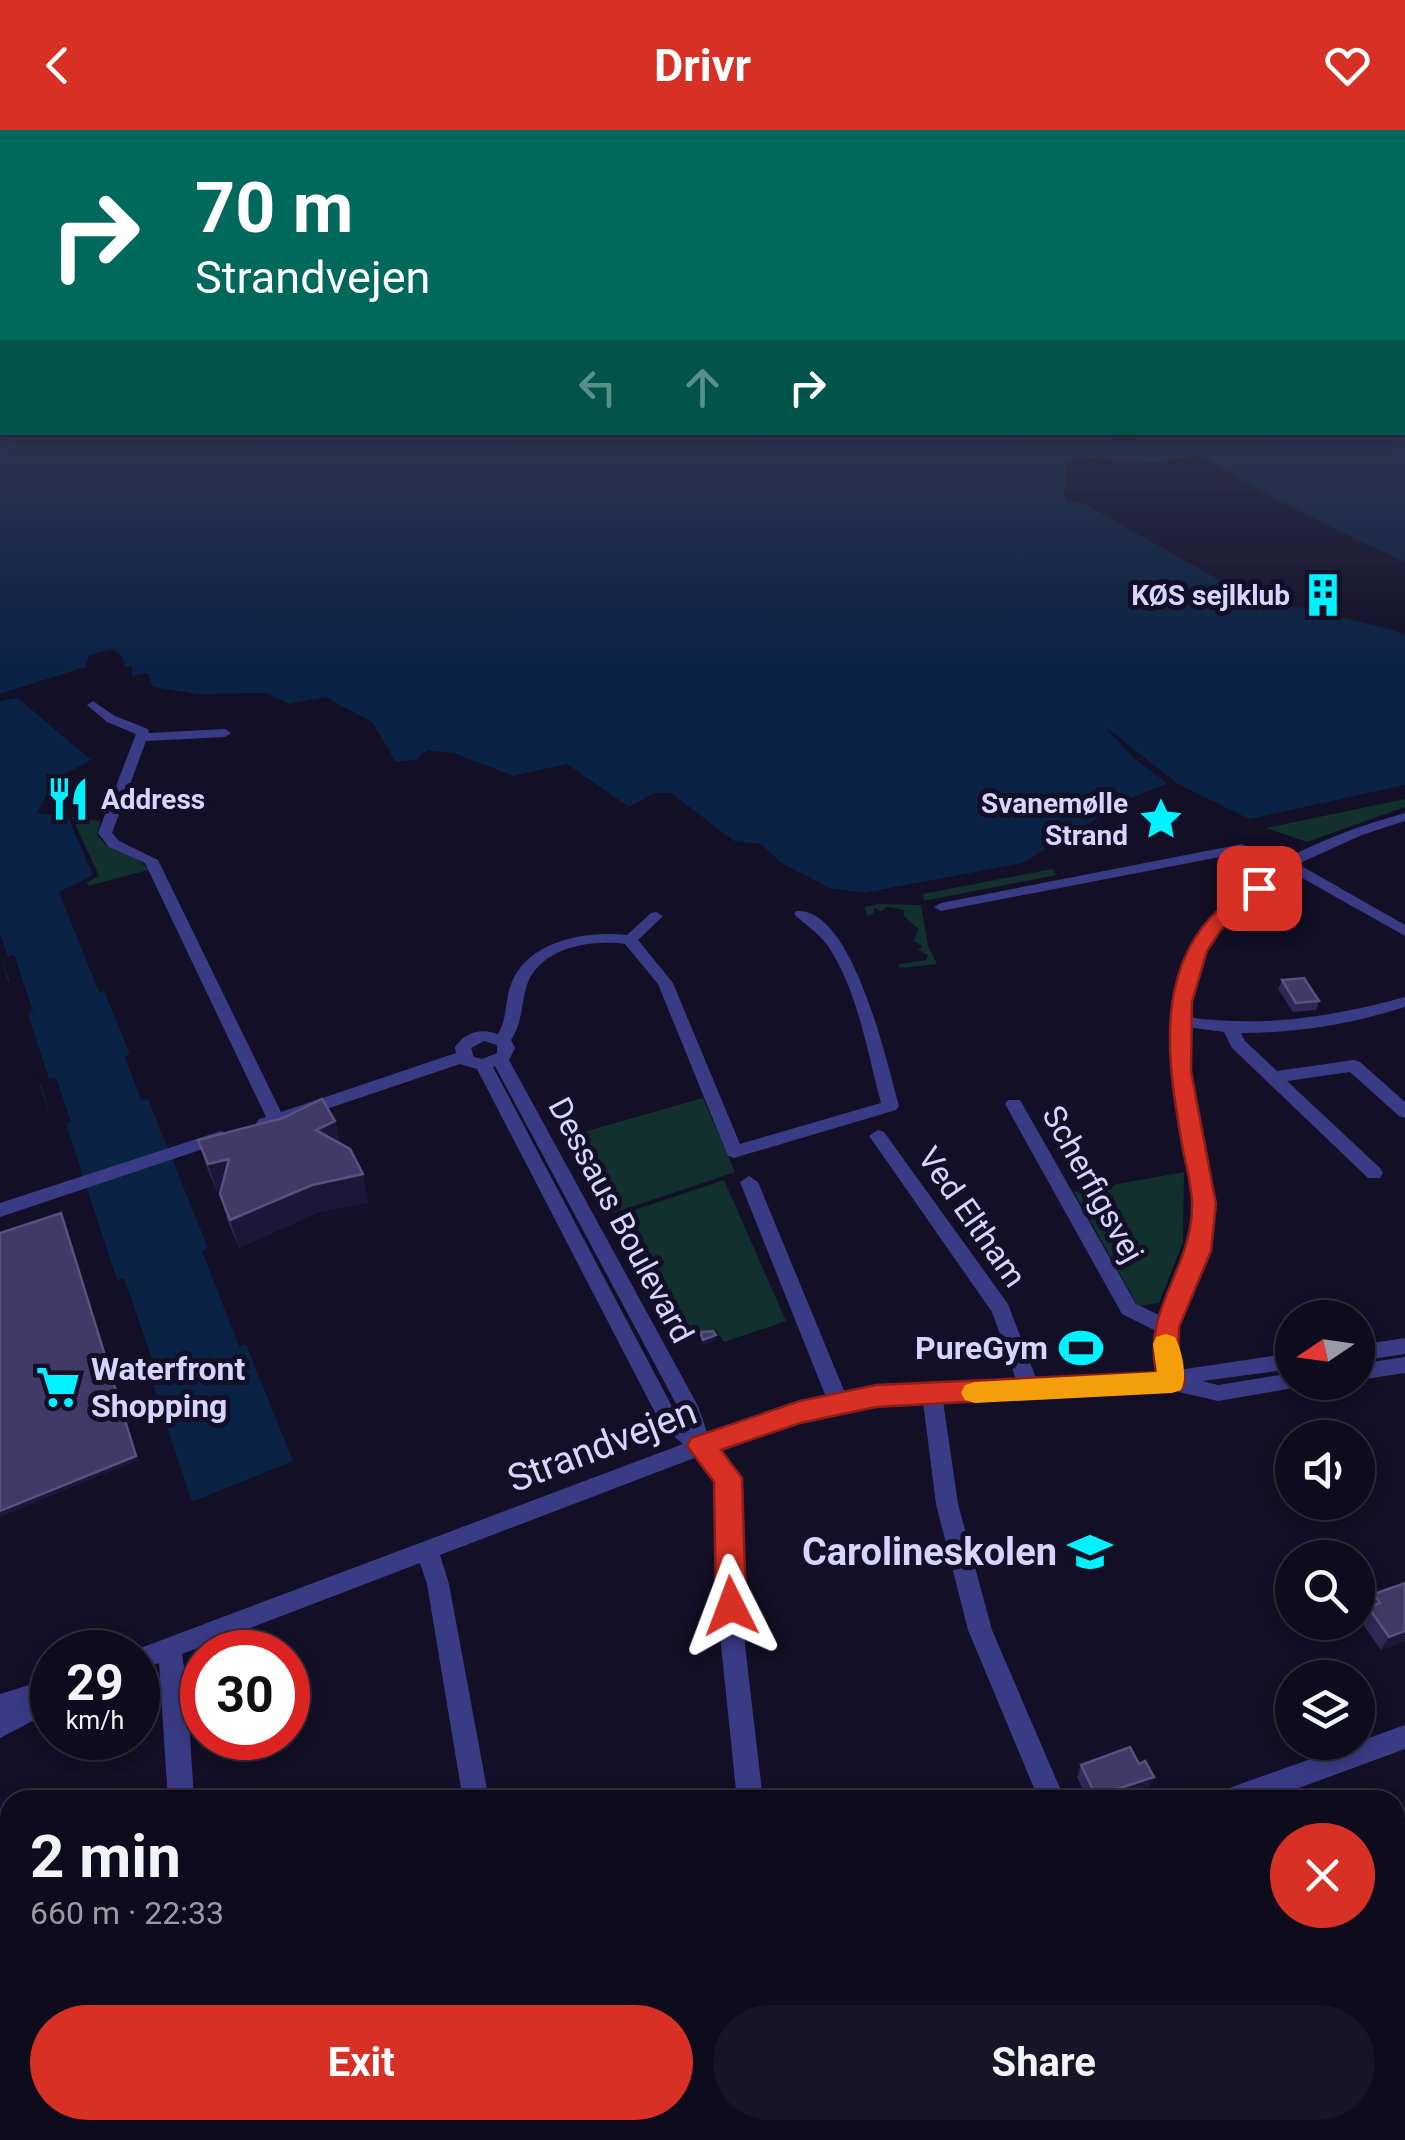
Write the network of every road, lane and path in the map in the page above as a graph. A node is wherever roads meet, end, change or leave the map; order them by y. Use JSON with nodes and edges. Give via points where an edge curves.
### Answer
{"nodes":[{"id":1,"x":93,"y":705,"type":"dead end"},
{"id":2,"x":225,"y":732,"type":"dead end"},
{"id":3,"x":142,"y":737,"type":"junction"},
{"id":4,"x":1405,"y":817,"type":"edge"},
{"id":5,"x":1281,"y":868,"type":"junction"},
{"id":6,"x":941,"y":907,"type":"dead end"},
{"id":7,"x":801,"y":914,"type":"dead end"},
{"id":8,"x":656,"y":916,"type":"dead end"},
{"id":9,"x":1405,"y":931,"type":"edge"},
{"id":10,"x":630,"y":940,"type":"junction"},
{"id":11,"x":1405,"y":1002,"type":"edge"},
{"id":12,"x":1180,"y":1021,"type":"junction"},
{"id":13,"x":1231,"y":1028,"type":"junction"},
{"id":14,"x":487,"y":1055,"type":"junction"},
{"id":15,"x":1274,"y":1077,"type":"junction"},
{"id":16,"x":1014,"y":1104,"type":"dead end"},
{"id":17,"x":1405,"y":1112,"type":"edge"},
{"id":18,"x":276,"y":1120,"type":"junction"},
{"id":19,"x":878,"y":1136,"type":"dead end"},
{"id":20,"x":1374,"y":1172,"type":"dead end"},
{"id":21,"x":749,"y":1182,"type":"dead end"},
{"id":22,"x":0,"y":1210,"type":"edge"},
{"id":23,"x":1166,"y":1327,"type":"junction"},
{"id":24,"x":1405,"y":1346,"type":"edge"},
{"id":25,"x":1375,"y":1350,"type":"edge"},
{"id":26,"x":1275,"y":1363,"type":"edge"},
{"id":27,"x":1405,"y":1365,"type":"edge"},
{"id":28,"x":1375,"y":1369,"type":"edge"},
{"id":29,"x":1172,"y":1382,"type":"junction"},
{"id":30,"x":1275,"y":1384,"type":"edge"},
{"id":31,"x":1031,"y":1392,"type":"junction"},
{"id":32,"x":932,"y":1393,"type":"junction"},
{"id":33,"x":838,"y":1402,"type":"junction"},
{"id":34,"x":701,"y":1446,"type":"junction"},
{"id":35,"x":428,"y":1551,"type":"junction"},
{"id":36,"x":170,"y":1648,"type":"junction"},
{"id":37,"x":160,"y":1652,"type":"edge"},
{"id":38,"x":30,"y":1699,"type":"edge"},
{"id":39,"x":0,"y":1706,"type":"edge"},
{"id":40,"x":30,"y":1708,"type":"edge"},
{"id":41,"x":0,"y":1726,"type":"edge"},
{"id":42,"x":1405,"y":1737,"type":"edge"},
{"id":43,"x":181,"y":1790,"type":"edge"},
{"id":44,"x":474,"y":1790,"type":"edge"},
{"id":45,"x":749,"y":1790,"type":"edge"},
{"id":46,"x":1048,"y":1790,"type":"edge"},
{"id":47,"x":1259,"y":1790,"type":"edge"}],
"edges":[{"from":1,"to":3,"type":"street","via":[[138,727]]},
{"from":2,"to":3,"type":"street"},
{"from":3,"to":18,"type":"street","via":[[105,834],[150,860]]},
{"from":4,"to":5,"type":"street","via":[[1337,838]]},
{"from":5,"to":6,"type":"street","via":[[1242,848]]},
{"from":5,"to":9,"type":"street"},
{"from":5,"to":12,"type":"street","via":[[1232,906],[1197,951]]},
{"from":7,"to":10,"type":"street","via":[[815,919],[858,988],[890,1106],[734,1152],[665,983]]},
{"from":8,"to":10,"type":"street"},
{"from":10,"to":14,"type":"street","via":[[569,944],[533,964],[521,978],[513,1026]]},
{"from":11,"to":13,"type":"street","via":[[1304,1026]]},
{"from":12,"to":13,"type":"street"},
{"from":12,"to":23,"type":"street","via":[[1180,1071],[1204,1204],[1198,1251]]},
{"from":13,"to":15,"type":"street","via":[[1238,1044]]},
{"from":14,"to":18,"type":"street"},
{"from":14,"to":34,"type":"street","name":"Dessaus Boulevard","via":[[669,1420]]},
{"from":15,"to":17,"type":"street","via":[[1354,1066]]},
{"from":15,"to":20,"type":"street"},
{"from":16,"to":23,"type":"street","name":"Scherfigsvej","via":[[1129,1309]]},
{"from":18,"to":22,"type":"street"},
{"from":19,"to":31,"type":"street","name":"Ved Eltham","via":[[1001,1308]]},
{"from":21,"to":33,"type":"street"},
{"from":23,"to":29,"type":"street"},
{"from":24,"to":25,"type":"street"},
{"from":26,"to":29,"type":"street","name":"Strandvejen"},
{"from":27,"to":28,"type":"street"},
{"from":29,"to":30,"type":"street","name":"Strandvejen","via":[[1218,1392]]},
{"from":29,"to":31,"type":"street","name":"Strandvejen"},
{"from":31,"to":32,"type":"street","name":"Strandvejen"},
{"from":32,"to":33,"type":"street","name":"Strandvejen"},
{"from":32,"to":46,"type":"street","via":[[947,1504],[980,1630]]},
{"from":33,"to":34,"type":"street","name":"Strandvejen"},
{"from":34,"to":35,"type":"street","name":"Strandvejen"},
{"from":34,"to":45,"type":"street","name":"Dessaus Boulevard","via":[[728,1478],[733,1645]]},
{"from":35,"to":36,"type":"street","name":"Strandvejen"},
{"from":35,"to":44,"type":"street"},
{"from":36,"to":37,"type":"street","name":"Strandvejen"},
{"from":36,"to":43,"type":"street"},
{"from":38,"to":39,"type":"street"},
{"from":40,"to":41,"type":"street"},
{"from":42,"to":47,"type":"street"}]}
